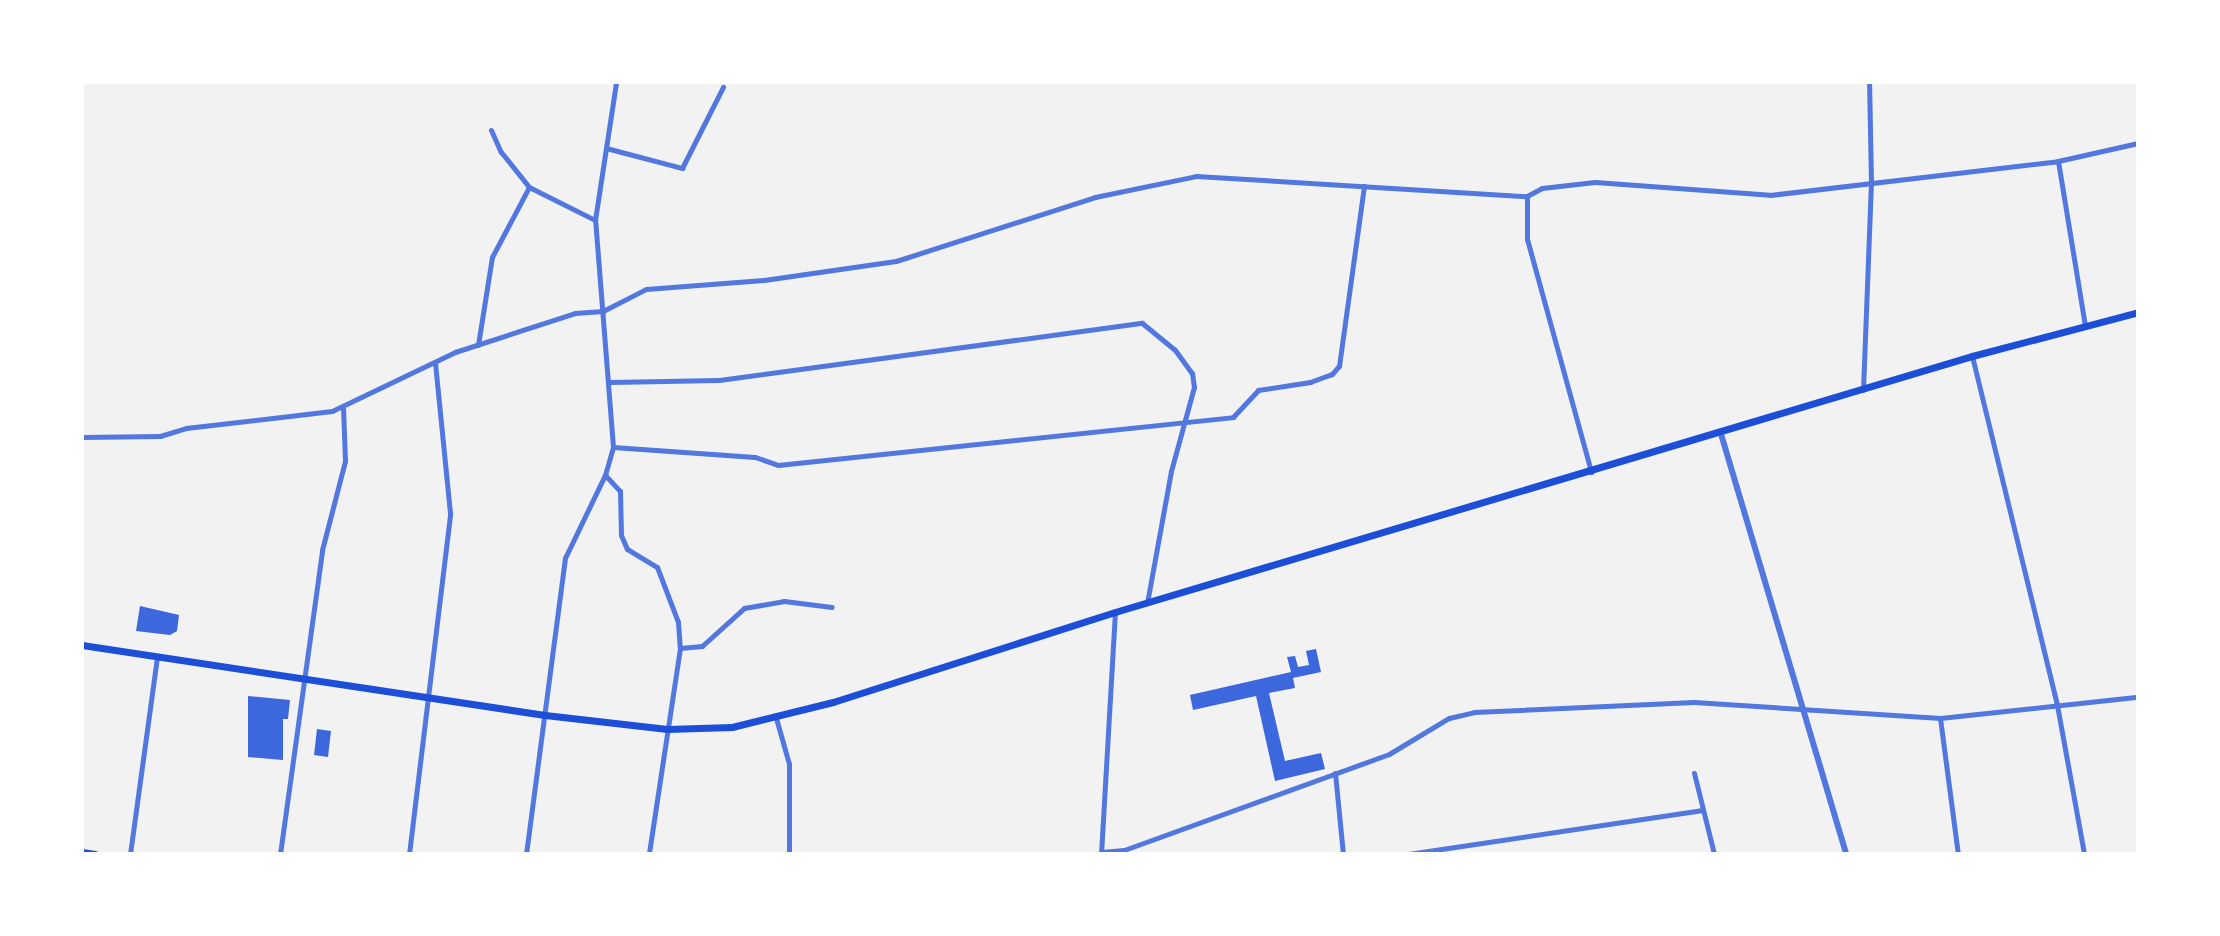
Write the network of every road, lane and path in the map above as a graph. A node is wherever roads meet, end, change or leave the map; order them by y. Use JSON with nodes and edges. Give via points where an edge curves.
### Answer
{"nodes":[{"id":1,"x":616,"y":82,"type":"edge"},
{"id":2,"x":1869,"y":82,"type":"edge"},
{"id":3,"x":723,"y":87,"type":"dead end"},
{"id":4,"x":491,"y":130,"type":"dead end"},
{"id":5,"x":2138,"y":143,"type":"edge"},
{"id":6,"x":606,"y":148,"type":"junction"},
{"id":7,"x":2058,"y":161,"type":"junction"},
{"id":8,"x":1871,"y":183,"type":"junction"},
{"id":9,"x":1364,"y":186,"type":"junction"},
{"id":10,"x":529,"y":187,"type":"junction"},
{"id":11,"x":1527,"y":196,"type":"junction"},
{"id":12,"x":595,"y":220,"type":"junction"},
{"id":13,"x":603,"y":311,"type":"junction"},
{"id":14,"x":2138,"y":312,"type":"edge"},
{"id":15,"x":2085,"y":325,"type":"junction"},
{"id":16,"x":478,"y":345,"type":"junction"},
{"id":17,"x":1972,"y":356,"type":"junction"},
{"id":18,"x":435,"y":363,"type":"junction"},
{"id":19,"x":610,"y":382,"type":"junction"},
{"id":20,"x":1863,"y":391,"type":"junction"},
{"id":21,"x":343,"y":406,"type":"junction"},
{"id":22,"x":1188,"y":418,"type":"junction"},
{"id":23,"x":1721,"y":434,"type":"junction"},
{"id":24,"x":82,"y":437,"type":"edge"},
{"id":25,"x":613,"y":447,"type":"junction"},
{"id":26,"x":1591,"y":473,"type":"junction"},
{"id":27,"x":605,"y":475,"type":"junction"},
{"id":28,"x":1147,"y":603,"type":"junction"},
{"id":29,"x":832,"y":607,"type":"dead end"},
{"id":30,"x":1115,"y":612,"type":"junction"},
{"id":31,"x":82,"y":645,"type":"edge"},
{"id":32,"x":680,"y":648,"type":"junction"},
{"id":33,"x":157,"y":656,"type":"junction"},
{"id":34,"x":304,"y":678,"type":"junction"},
{"id":35,"x":428,"y":696,"type":"junction"},
{"id":36,"x":2138,"y":697,"type":"edge"},
{"id":37,"x":2057,"y":705,"type":"junction"},
{"id":38,"x":1800,"y":708,"type":"junction"},
{"id":39,"x":545,"y":715,"type":"junction"},
{"id":40,"x":776,"y":718,"type":"junction"},
{"id":41,"x":1940,"y":718,"type":"junction"},
{"id":42,"x":667,"y":729,"type":"junction"},
{"id":43,"x":1335,"y":773,"type":"junction"},
{"id":44,"x":1694,"y":773,"type":"dead end"},
{"id":45,"x":1703,"y":810,"type":"junction"},
{"id":46,"x":82,"y":852,"type":"edge"},
{"id":47,"x":1101,"y":853,"type":"edge"},
{"id":48,"x":95,"y":854,"type":"edge"},
{"id":49,"x":130,"y":854,"type":"edge"},
{"id":50,"x":280,"y":854,"type":"edge"},
{"id":51,"x":409,"y":854,"type":"edge"},
{"id":52,"x":526,"y":854,"type":"edge"},
{"id":53,"x":649,"y":854,"type":"edge"},
{"id":54,"x":789,"y":854,"type":"edge"},
{"id":55,"x":1343,"y":854,"type":"edge"},
{"id":56,"x":1408,"y":854,"type":"edge"},
{"id":57,"x":1714,"y":854,"type":"edge"},
{"id":58,"x":1846,"y":854,"type":"edge"},
{"id":59,"x":1958,"y":854,"type":"edge"},
{"id":60,"x":2084,"y":854,"type":"edge"}],
"edges":[{"from":1,"to":6,"type":"street"},
{"from":2,"to":8,"type":"street"},
{"from":3,"to":6,"type":"street","via":[[682,168]]},
{"from":4,"to":10,"type":"street"},
{"from":5,"to":7,"type":"street"},
{"from":6,"to":12,"type":"street"},
{"from":7,"to":8,"type":"street"},
{"from":7,"to":15,"type":"street"},
{"from":8,"to":11,"type":"street","via":[[1770,195],[1595,182],[1542,188]]},
{"from":8,"to":20,"type":"street"},
{"from":9,"to":11,"type":"street"},
{"from":9,"to":13,"type":"street","via":[[1196,176],[1095,197],[896,261],[764,280],[646,289]]},
{"from":9,"to":22,"type":"street","via":[[1342,354],[1332,374],[1258,390],[1233,417]]},
{"from":10,"to":12,"type":"street"},
{"from":10,"to":16,"type":"street","via":[[492,257]]},
{"from":11,"to":26,"type":"street","via":[[1527,239]]},
{"from":12,"to":13,"type":"street"},
{"from":13,"to":16,"type":"street","via":[[575,313]]},
{"from":13,"to":19,"type":"street"},
{"from":14,"to":15,"type":"main road"},
{"from":15,"to":17,"type":"main road"},
{"from":16,"to":18,"type":"street"},
{"from":17,"to":20,"type":"main road"},
{"from":17,"to":37,"type":"street"},
{"from":18,"to":21,"type":"street"},
{"from":18,"to":35,"type":"street","via":[[450,513]]},
{"from":19,"to":22,"type":"street","via":[[719,380],[1142,323],[1154,329],[1192,373]]},
{"from":19,"to":25,"type":"street"},
{"from":20,"to":23,"type":"main road"},
{"from":21,"to":24,"type":"street","via":[[160,436]]},
{"from":21,"to":34,"type":"street","via":[[345,461],[322,550]]},
{"from":22,"to":25,"type":"street","via":[[778,465],[755,457]]},
{"from":22,"to":28,"type":"street","via":[[1171,471]]},
{"from":23,"to":26,"type":"main road"},
{"from":23,"to":38,"type":"street"},
{"from":25,"to":27,"type":"street"},
{"from":26,"to":28,"type":"main road"},
{"from":27,"to":32,"type":"street","via":[[620,491],[621,535],[627,549],[657,567],[678,622]]},
{"from":27,"to":39,"type":"street","via":[[565,558]]},
{"from":28,"to":30,"type":"main road"},
{"from":29,"to":32,"type":"street","via":[[784,601],[744,608],[702,646]]},
{"from":30,"to":40,"type":"main road"},
{"from":30,"to":47,"type":"street"},
{"from":31,"to":33,"type":"main road"},
{"from":32,"to":42,"type":"street"},
{"from":33,"to":34,"type":"main road"},
{"from":33,"to":49,"type":"street"},
{"from":34,"to":35,"type":"main road"},
{"from":34,"to":50,"type":"street"},
{"from":35,"to":39,"type":"main road"},
{"from":35,"to":51,"type":"street"},
{"from":36,"to":37,"type":"street"},
{"from":37,"to":41,"type":"street"},
{"from":37,"to":60,"type":"street"},
{"from":38,"to":41,"type":"street"},
{"from":38,"to":43,"type":"street","via":[[1694,702],[1474,712],[1449,718],[1418,741]]},
{"from":38,"to":58,"type":"street"},
{"from":39,"to":42,"type":"main road"},
{"from":39,"to":52,"type":"street"},
{"from":40,"to":42,"type":"main road"},
{"from":40,"to":54,"type":"street","via":[[789,764]]},
{"from":41,"to":59,"type":"street"},
{"from":42,"to":53,"type":"street"},
{"from":43,"to":47,"type":"street","via":[[1124,850]]},
{"from":43,"to":55,"type":"street"},
{"from":44,"to":45,"type":"street"},
{"from":45,"to":56,"type":"street"},
{"from":45,"to":57,"type":"street"},
{"from":46,"to":48,"type":"main road"}]}
